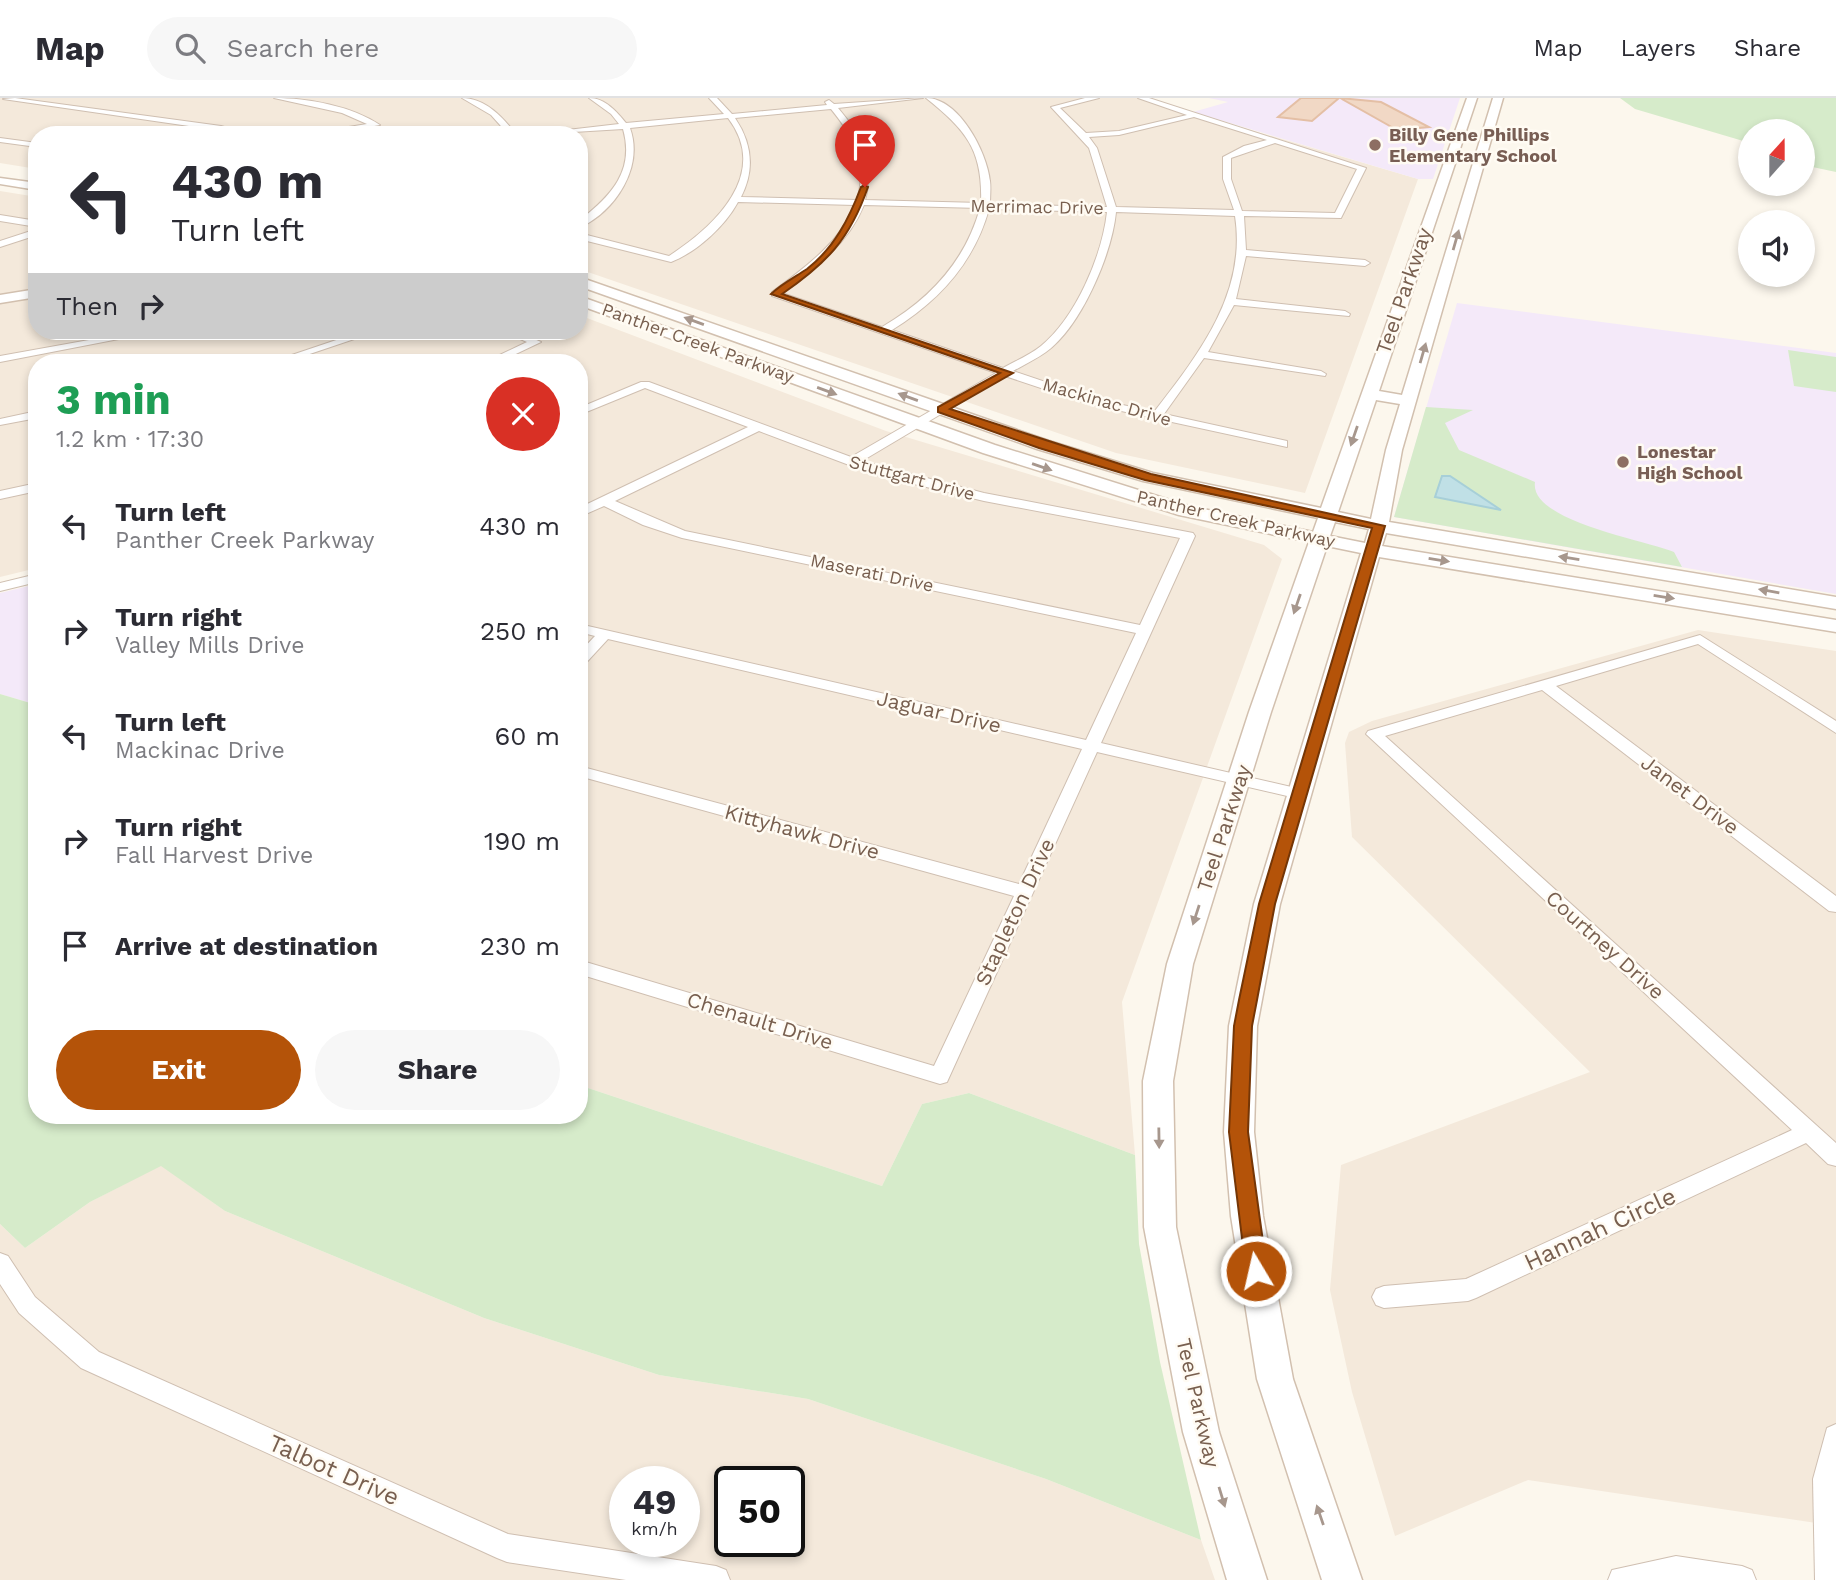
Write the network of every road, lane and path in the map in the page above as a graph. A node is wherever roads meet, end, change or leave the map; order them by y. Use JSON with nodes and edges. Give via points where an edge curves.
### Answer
{"nodes":[{"id":1,"x":278,"y":98,"type":"edge"},
{"id":2,"x":466,"y":98,"type":"edge"},
{"id":3,"x":593,"y":98,"type":"edge"},
{"id":4,"x":713,"y":98,"type":"edge"},
{"id":5,"x":825,"y":98,"type":"edge"},
{"id":6,"x":919,"y":98,"type":"edge"},
{"id":7,"x":930,"y":98,"type":"edge"},
{"id":8,"x":1095,"y":98,"type":"edge"},
{"id":9,"x":1142,"y":98,"type":"edge"},
{"id":10,"x":1472,"y":98,"type":"edge"},
{"id":11,"x":1494,"y":98,"type":"edge"},
{"id":12,"x":9,"y":99,"type":"edge"},
{"id":13,"x":834,"y":107,"type":"junction"},
{"id":14,"x":1196,"y":115,"type":"junction"},
{"id":15,"x":732,"y":116,"type":"junction"},
{"id":16,"x":207,"y":126,"type":"edge"},
{"id":17,"x":369,"y":126,"type":"edge"},
{"id":18,"x":505,"y":126,"type":"edge"},
{"id":19,"x":626,"y":126,"type":"junction"},
{"id":20,"x":588,"y":129,"type":"edge"},
{"id":21,"x":1084,"y":135,"type":"junction"},
{"id":22,"x":0,"y":140,"type":"edge"},
{"id":23,"x":1276,"y":140,"type":"junction"},
{"id":24,"x":19,"y":142,"type":"junction"},
{"id":25,"x":28,"y":144,"type":"edge"},
{"id":26,"x":0,"y":149,"type":"edge"},
{"id":27,"x":1463,"y":165,"type":"junction"},
{"id":28,"x":0,"y":171,"type":"edge"},
{"id":29,"x":28,"y":176,"type":"edge"},
{"id":30,"x":0,"y":181,"type":"edge"},
{"id":31,"x":28,"y":186,"type":"edge"},
{"id":32,"x":736,"y":199,"type":"junction"},
{"id":33,"x":861,"y":202,"type":"junction"},
{"id":34,"x":986,"y":205,"type":"junction"},
{"id":35,"x":1112,"y":209,"type":"junction"},
{"id":36,"x":1239,"y":213,"type":"junction"},
{"id":37,"x":0,"y":218,"type":"edge"},
{"id":38,"x":588,"y":218,"type":"edge"},
{"id":39,"x":28,"y":223,"type":"edge"},
{"id":40,"x":28,"y":235,"type":"edge"},
{"id":41,"x":588,"y":238,"type":"edge"},
{"id":42,"x":0,"y":244,"type":"edge"},
{"id":43,"x":1243,"y":253,"type":"junction"},
{"id":44,"x":1365,"y":263,"type":"dead end"},
{"id":45,"x":588,"y":284,"type":"edge"},
{"id":46,"x":28,"y":294,"type":"edge"},
{"id":47,"x":0,"y":299,"type":"edge"},
{"id":48,"x":1229,"y":301,"type":"junction"},
{"id":49,"x":588,"y":303,"type":"edge"},
{"id":50,"x":1419,"y":303,"type":"junction"},
{"id":51,"x":1345,"y":314,"type":"dead end"},
{"id":52,"x":883,"y":331,"type":"junction"},
{"id":53,"x":105,"y":340,"type":"edge"},
{"id":54,"x":345,"y":340,"type":"edge"},
{"id":55,"x":531,"y":340,"type":"edge"},
{"id":56,"x":301,"y":354,"type":"edge"},
{"id":57,"x":508,"y":354,"type":"edge"},
{"id":58,"x":1204,"y":355,"type":"junction"},
{"id":59,"x":0,"y":359,"type":"edge"},
{"id":60,"x":1008,"y":373,"type":"junction"},
{"id":61,"x":1321,"y":374,"type":"dead end"},
{"id":62,"x":1368,"y":394,"type":"junction"},
{"id":63,"x":1409,"y":401,"type":"junction"},
{"id":64,"x":588,"y":408,"type":"edge"},
{"id":65,"x":942,"y":410,"type":"junction"},
{"id":66,"x":28,"y":416,"type":"edge"},
{"id":67,"x":1156,"y":417,"type":"junction"},
{"id":68,"x":0,"y":422,"type":"edge"},
{"id":69,"x":917,"y":423,"type":"junction"},
{"id":70,"x":755,"y":428,"type":"junction"},
{"id":71,"x":1283,"y":444,"type":"dead end"},
{"id":72,"x":850,"y":463,"type":"junction"},
{"id":73,"x":28,"y":489,"type":"edge"},
{"id":74,"x":0,"y":495,"type":"edge"},
{"id":75,"x":605,"y":501,"type":"junction"},
{"id":76,"x":588,"y":509,"type":"edge"},
{"id":77,"x":1326,"y":516,"type":"junction"},
{"id":78,"x":1379,"y":526,"type":"junction"},
{"id":79,"x":1188,"y":536,"type":"joint"},
{"id":80,"x":1319,"y":540,"type":"junction"},
{"id":81,"x":1372,"y":550,"type":"junction"},
{"id":82,"x":28,"y":580,"type":"edge"},
{"id":83,"x":1704,"y":580,"type":"junction"},
{"id":84,"x":0,"y":587,"type":"edge"},
{"id":85,"x":1836,"y":603,"type":"edge"},
{"id":86,"x":1707,"y":605,"type":"junction"},
{"id":87,"x":1836,"y":626,"type":"edge"},
{"id":88,"x":588,"y":630,"type":"edge"},
{"id":89,"x":1144,"y":630,"type":"junction"},
{"id":90,"x":605,"y":634,"type":"junction"},
{"id":91,"x":588,"y":652,"type":"edge"},
{"id":92,"x":1544,"y":684,"type":"junction"},
{"id":93,"x":1836,"y":728,"type":"edge"},
{"id":94,"x":1090,"y":748,"type":"junction"},
{"id":95,"x":588,"y":773,"type":"edge"},
{"id":96,"x":1239,"y":780,"type":"junction"},
{"id":97,"x":1300,"y":794,"type":"junction"},
{"id":98,"x":1024,"y":892,"type":"junction"},
{"id":99,"x":1836,"y":906,"type":"edge"},
{"id":100,"x":588,"y":970,"type":"edge"},
{"id":101,"x":940,"y":1076,"type":"joint"},
{"id":102,"x":1808,"y":1132,"type":"junction"},
{"id":103,"x":1836,"y":1157,"type":"edge"},
{"id":104,"x":0,"y":1263,"type":"edge"},
{"id":105,"x":1384,"y":1297,"type":"dead end"},
{"id":106,"x":1836,"y":1437,"type":"edge"},
{"id":107,"x":716,"y":1580,"type":"edge"},
{"id":108,"x":1247,"y":1580,"type":"edge"},
{"id":109,"x":1342,"y":1580,"type":"edge"},
{"id":110,"x":1622,"y":1580,"type":"edge"},
{"id":111,"x":1742,"y":1580,"type":"edge"},
{"id":112,"x":1829,"y":1580,"type":"edge"}],
"edges":[{"from":1,"to":17,"type":"street","via":[[344,111],[376,125]]},
{"from":2,"to":18,"type":"street","via":[[494,113]]},
{"from":3,"to":19,"type":"street"},
{"from":4,"to":15,"type":"street"},
{"from":5,"to":13,"type":"street"},
{"from":6,"to":13,"type":"street"},
{"from":7,"to":34,"type":"street","via":[[944,105],[973,136],[986,169]]},
{"from":8,"to":21,"type":"street","via":[[1055,107]]},
{"from":9,"to":14,"type":"street"},
{"from":10,"to":27,"type":"main road","name":"Teel Parkway"},
{"from":11,"to":27,"type":"main road","name":"Teel Parkway"},
{"from":12,"to":16,"type":"street"},
{"from":13,"to":15,"type":"street"},
{"from":13,"to":33,"type":"street","via":[[865,149],[868,172]]},
{"from":14,"to":21,"type":"street","via":[[1119,133]]},
{"from":14,"to":23,"type":"street"},
{"from":15,"to":19,"type":"street"},
{"from":15,"to":32,"type":"street","via":[[749,153],[748,172]]},
{"from":19,"to":20,"type":"street"},
{"from":19,"to":38,"type":"street","via":[[632,144],[628,176],[615,196]]},
{"from":21,"to":35,"type":"street","via":[[1103,174]]},
{"from":22,"to":24,"type":"street"},
{"from":23,"to":36,"type":"street","via":[[1227,158],[1224,170]]},
{"from":23,"to":36,"type":"street","name":"Merrimac Drive","via":[[1362,168],[1338,216]]},
{"from":24,"to":25,"type":"street"},
{"from":24,"to":26,"type":"street"},
{"from":27,"to":50,"type":"main road","name":"Teel Parkway"},
{"from":50,"to":27,"type":"main road","name":"Teel Parkway","one_way":true},
{"from":28,"to":29,"type":"main road"},
{"from":30,"to":31,"type":"main road"},
{"from":32,"to":33,"type":"street","name":"Merrimac Drive"},
{"from":32,"to":41,"type":"street","via":[[698,243],[671,259]]},
{"from":33,"to":34,"type":"street","name":"Merrimac Drive"},
{"from":33,"to":52,"type":"street","name":"Mackinac Drive","via":[[836,244],[812,269],[775,294]]},
{"from":34,"to":35,"type":"street","name":"Merrimac Drive"},
{"from":34,"to":52,"type":"street","via":[[969,250],[944,286],[912,316]]},
{"from":35,"to":36,"type":"street","name":"Merrimac Drive"},
{"from":35,"to":60,"type":"street","via":[[1109,237],[1081,303],[1045,348]]},
{"from":36,"to":43,"type":"street"},
{"from":37,"to":39,"type":"street"},
{"from":40,"to":42,"type":"street"},
{"from":43,"to":44,"type":"street"},
{"from":43,"to":48,"type":"street"},
{"from":65,"to":45,"type":"main road","name":"Panther Creek Parkway","one_way":true},
{"from":46,"to":47,"type":"main road"},
{"from":48,"to":51,"type":"street"},
{"from":48,"to":58,"type":"street"},
{"from":49,"to":69,"type":"main road","name":"Panther Creek Parkway","one_way":true},
{"from":50,"to":62,"type":"main road","name":"Teel Parkway"},
{"from":63,"to":50,"type":"main road","name":"Teel Parkway","one_way":true},
{"from":52,"to":60,"type":"street","name":"Mackinac Drive"},
{"from":53,"to":59,"type":"street"},
{"from":54,"to":56,"type":"street"},
{"from":55,"to":57,"type":"street","via":[[536,342]]},
{"from":58,"to":61,"type":"street"},
{"from":58,"to":67,"type":"street"},
{"from":60,"to":65,"type":"street"},
{"from":60,"to":67,"type":"street","name":"Mackinac Drive","via":[[1093,402]]},
{"from":62,"to":63,"type":"main road"},
{"from":62,"to":77,"type":"main road","name":"Teel Parkway","one_way":true},
{"from":63,"to":78,"type":"main road","name":"Teel Parkway"},
{"from":64,"to":70,"type":"street","name":"Stuttgart Drive","via":[[645,384]]},
{"from":65,"to":69,"type":"street"},
{"from":65,"to":77,"type":"main road","name":"Panther Creek Parkway","via":[[1149,477]]},
{"from":66,"to":68,"type":"street"},
{"from":67,"to":71,"type":"street","name":"Mackinac Drive"},
{"from":69,"to":72,"type":"street"},
{"from":69,"to":80,"type":"main road","name":"Panther Creek Parkway","one_way":true,"via":[[1185,511]]},
{"from":70,"to":72,"type":"street","name":"Stuttgart Drive"},
{"from":70,"to":75,"type":"street"},
{"from":72,"to":79,"type":"street","name":"Stuttgart Drive","via":[[984,497]]},
{"from":73,"to":74,"type":"street"},
{"from":75,"to":76,"type":"street"},
{"from":75,"to":89,"type":"street","name":"Maserati Drive","via":[[682,534]]},
{"from":77,"to":78,"type":"main road","name":"Panther Creek Parkway"},
{"from":77,"to":80,"type":"main road","name":"Teel Parkway"},
{"from":78,"to":81,"type":"main road","name":"Teel Parkway"},
{"from":83,"to":78,"type":"main road","name":"Panther Creek Parkway","one_way":true},
{"from":79,"to":89,"type":"street","name":"Stapleton Drive"},
{"from":80,"to":81,"type":"main road","name":"Panther Creek Parkway"},
{"from":80,"to":96,"type":"main road","name":"Teel Parkway","one_way":true},
{"from":81,"to":86,"type":"main road","name":"Panther Creek Parkway","one_way":true},
{"from":81,"to":97,"type":"main road","name":"Teel Parkway"},
{"from":82,"to":84,"type":"street"},
{"from":85,"to":83,"type":"main road","name":"Panther Creek Parkway","one_way":true},
{"from":83,"to":86,"type":"main road"},
{"from":86,"to":87,"type":"main road","name":"Panther Creek Parkway"},
{"from":88,"to":90,"type":"street","name":"Jaguar Drive"},
{"from":89,"to":94,"type":"street","name":"Stapleton Drive"},
{"from":90,"to":91,"type":"street"},
{"from":90,"to":94,"type":"street","name":"Jaguar Drive"},
{"from":92,"to":93,"type":"street","via":[[1700,639]]},
{"from":92,"to":99,"type":"street","name":"Janet Drive"},
{"from":92,"to":102,"type":"street","name":"Courtney Drive","via":[[1374,734]]},
{"from":94,"to":96,"type":"street","name":"Jaguar Drive"},
{"from":94,"to":98,"type":"street","name":"Stapleton Drive"},
{"from":95,"to":98,"type":"street","name":"Kittyhawk Drive"},
{"from":96,"to":97,"type":"street","name":"Jaguar Drive"},
{"from":96,"to":108,"type":"main road","name":"Teel Parkway","one_way":true,"via":[[1180,964],[1158,1081],[1160,1227],[1201,1432]]},
{"from":109,"to":97,"type":"main road","name":"Teel Parkway","one_way":true,"via":[[1275,1380],[1247,1216],[1239,1132],[1243,1026],[1256,946]]},
{"from":98,"to":101,"type":"street","name":"Stapleton Drive"},
{"from":100,"to":101,"type":"street","name":"Chenault Drive"},
{"from":102,"to":103,"type":"street","name":"Courtney Drive"},
{"from":102,"to":105,"type":"street","name":"Hannah Circle","via":[[1468,1290]]},
{"from":104,"to":107,"type":"street","name":"Talbot Drive","via":[[27,1305],[90,1360],[507,1548]]},
{"from":106,"to":112,"type":"street","via":[[1826,1479]]},
{"from":110,"to":111,"type":"street","via":[[1676,1570]]}]}
